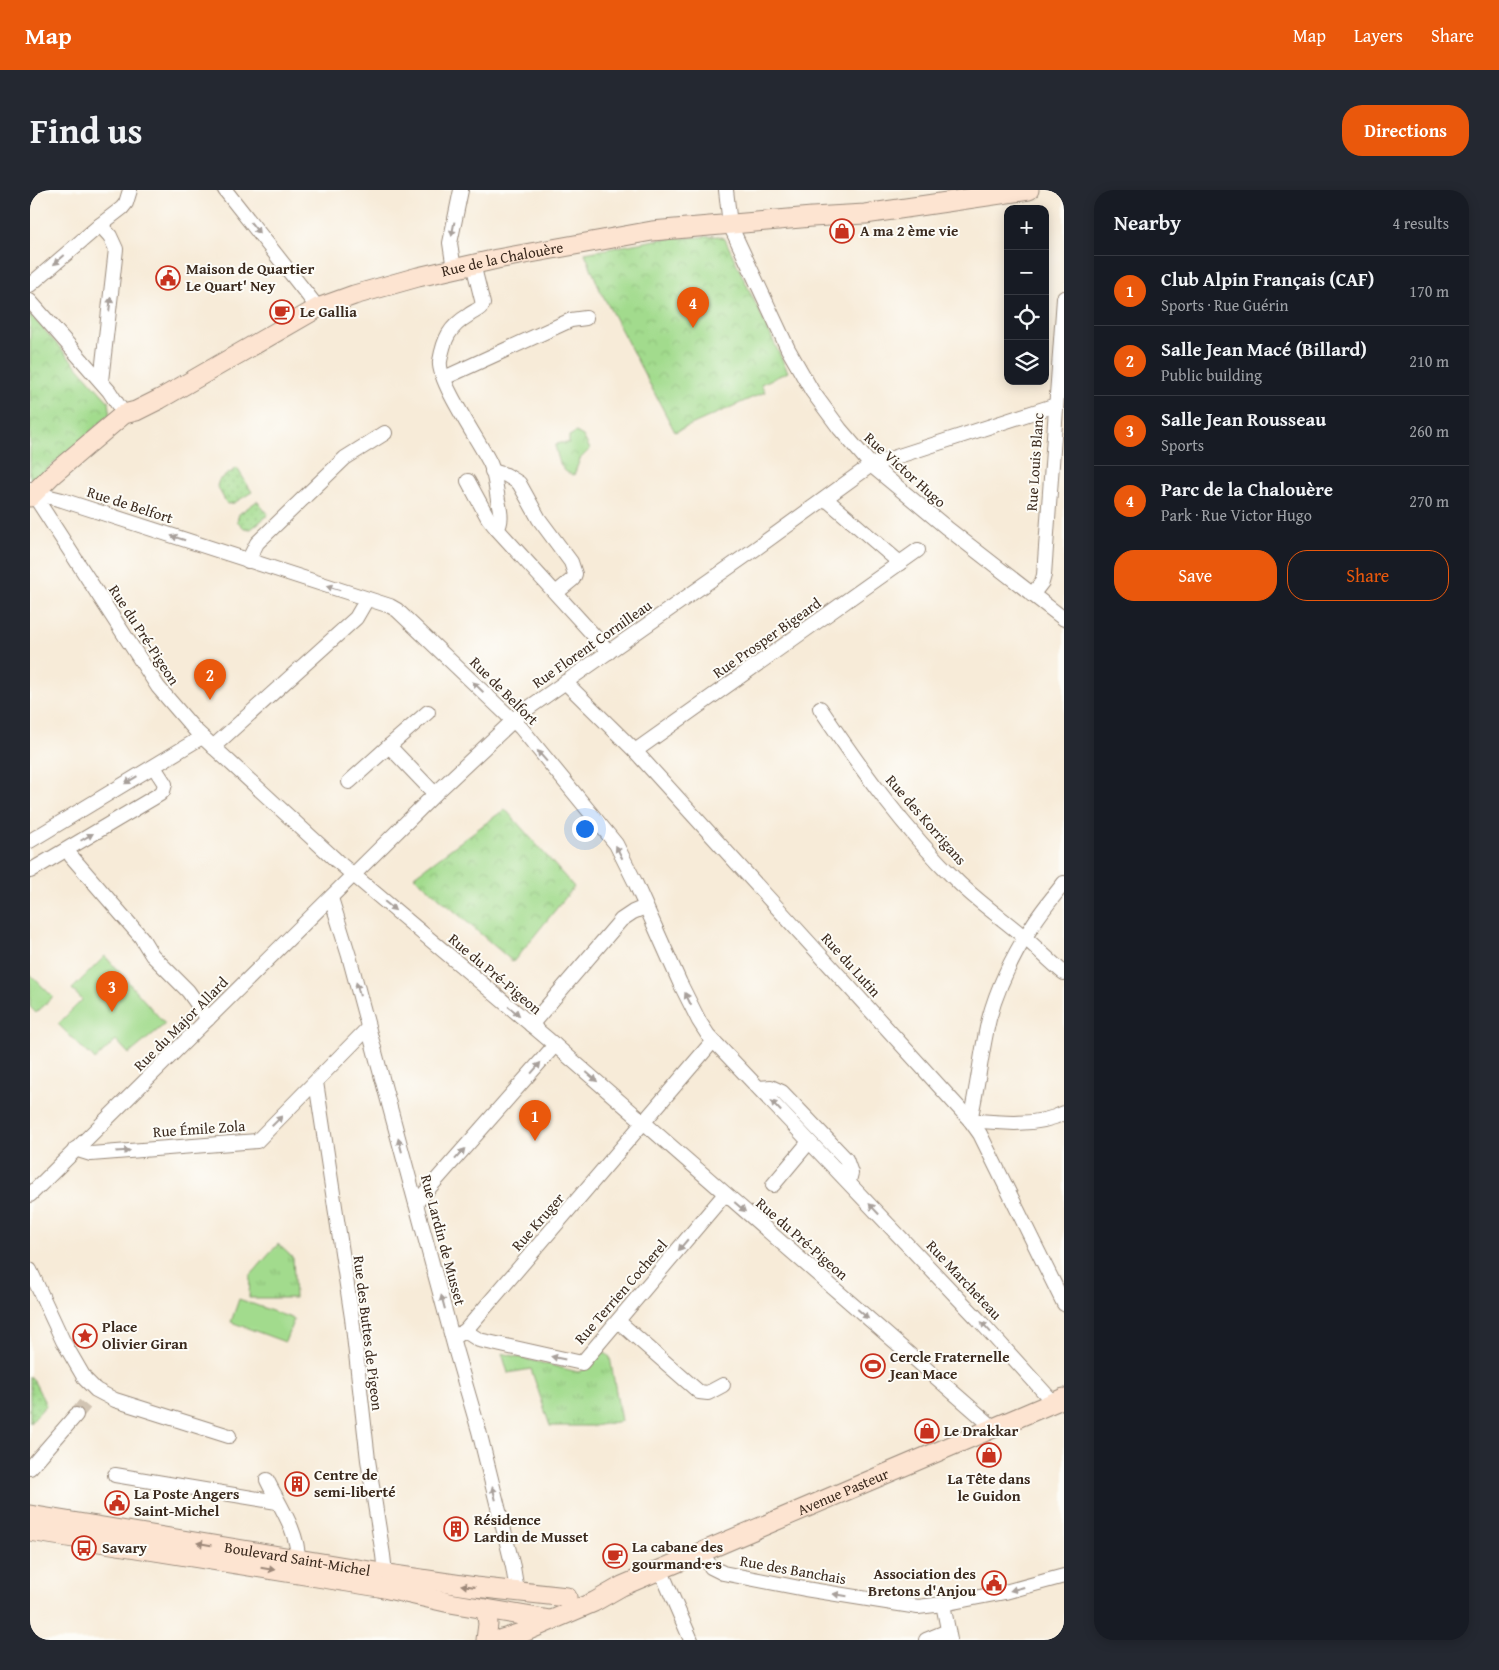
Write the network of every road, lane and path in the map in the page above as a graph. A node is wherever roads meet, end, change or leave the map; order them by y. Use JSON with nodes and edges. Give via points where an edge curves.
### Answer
{"nodes":[{"id":1,"x":225,"y":190,"type":"edge"},
{"id":2,"x":461,"y":190,"type":"edge"},
{"id":3,"x":726,"y":190,"type":"edge"},
{"id":4,"x":1028,"y":190,"type":"edge"},
{"id":5,"x":128,"y":197,"type":"edge"},
{"id":6,"x":100,"y":225,"type":"junction"},
{"id":7,"x":730,"y":225,"type":"junction"},
{"id":8,"x":473,"y":264,"type":"junction"},
{"id":9,"x":454,"y":269,"type":"junction"},
{"id":10,"x":30,"y":285,"type":"edge"},
{"id":11,"x":1064,"y":298,"type":"edge"},
{"id":12,"x":30,"y":301,"type":"edge"},
{"id":13,"x":318,"y":308,"type":"junction"},
{"id":14,"x":586,"y":318,"type":"dead end"},
{"id":15,"x":444,"y":378,"type":"junction"},
{"id":16,"x":101,"y":381,"type":"junction"},
{"id":17,"x":1056,"y":405,"type":"junction"},
{"id":18,"x":124,"y":414,"type":"junction"},
{"id":19,"x":385,"y":433,"type":"dead end"},
{"id":20,"x":871,"y":465,"type":"junction"},
{"id":21,"x":492,"y":471,"type":"junction"},
{"id":22,"x":468,"y":481,"type":"dead end"},
{"id":23,"x":31,"y":493,"type":"edge"},
{"id":24,"x":826,"y":499,"type":"junction"},
{"id":25,"x":497,"y":529,"type":"junction"},
{"id":26,"x":918,"y":550,"type":"dead end"},
{"id":27,"x":248,"y":561,"type":"junction"},
{"id":28,"x":900,"y":563,"type":"junction"},
{"id":29,"x":556,"y":592,"type":"junction"},
{"id":30,"x":1032,"y":594,"type":"junction"},
{"id":31,"x":367,"y":599,"type":"junction"},
{"id":32,"x":1064,"y":619,"type":"edge"},
{"id":33,"x":609,"y":652,"type":"junction"},
{"id":34,"x":566,"y":682,"type":"junction"},
{"id":35,"x":820,"y":708,"type":"dead end"},
{"id":36,"x":428,"y":712,"type":"dead end"},
{"id":37,"x":513,"y":721,"type":"junction"},
{"id":38,"x":202,"y":737,"type":"junction"},
{"id":39,"x":389,"y":746,"type":"junction"},
{"id":40,"x":213,"y":747,"type":"junction"},
{"id":41,"x":635,"y":751,"type":"junction"},
{"id":42,"x":154,"y":767,"type":"junction"},
{"id":43,"x":349,"y":782,"type":"dead end"},
{"id":44,"x":435,"y":794,"type":"junction"},
{"id":45,"x":33,"y":834,"type":"edge"},
{"id":46,"x":72,"y":856,"type":"dead end"},
{"id":47,"x":30,"y":871,"type":"edge"},
{"id":48,"x":353,"y":875,"type":"junction"},
{"id":49,"x":1064,"y":883,"type":"edge"},
{"id":50,"x":331,"y":898,"type":"junction"},
{"id":51,"x":645,"y":907,"type":"junction"},
{"id":52,"x":1025,"y":938,"type":"junction"},
{"id":53,"x":1064,"y":973,"type":"edge"},
{"id":54,"x":208,"y":1019,"type":"junction"},
{"id":55,"x":531,"y":1025,"type":"junction"},
{"id":56,"x":368,"y":1028,"type":"junction"},
{"id":57,"x":713,"y":1041,"type":"junction"},
{"id":58,"x":555,"y":1045,"type":"junction"},
{"id":59,"x":316,"y":1082,"type":"junction"},
{"id":60,"x":759,"y":1088,"type":"junction"},
{"id":61,"x":1064,"y":1113,"type":"edge"},
{"id":62,"x":970,"y":1120,"type":"junction"},
{"id":63,"x":644,"y":1122,"type":"junction"},
{"id":64,"x":809,"y":1142,"type":"junction"},
{"id":65,"x":75,"y":1149,"type":"junction"},
{"id":66,"x":849,"y":1182,"type":"junction"},
{"id":67,"x":773,"y":1185,"type":"dead end"},
{"id":68,"x":725,"y":1194,"type":"junction"},
{"id":69,"x":30,"y":1195,"type":"edge"},
{"id":70,"x":416,"y":1203,"type":"junction"},
{"id":71,"x":30,"y":1270,"type":"edge"},
{"id":72,"x":1064,"y":1304,"type":"edge"},
{"id":73,"x":618,"y":1321,"type":"junction"},
{"id":74,"x":459,"y":1334,"type":"junction"},
{"id":75,"x":723,"y":1385,"type":"dead end"},
{"id":76,"x":1059,"y":1400,"type":"edge"},
{"id":77,"x":76,"y":1415,"type":"tunnel mouth"},
{"id":78,"x":994,"y":1428,"type":"junction"},
{"id":79,"x":229,"y":1436,"type":"dead end"},
{"id":80,"x":30,"y":1468,"type":"edge"},
{"id":81,"x":115,"y":1474,"type":"dead end"},
{"id":82,"x":268,"y":1480,"type":"dead end"},
{"id":83,"x":278,"y":1502,"type":"junction"},
{"id":84,"x":30,"y":1515,"type":"edge"},
{"id":85,"x":30,"y":1531,"type":"edge"},
{"id":86,"x":702,"y":1553,"type":"junction"},
{"id":87,"x":298,"y":1559,"type":"junction"},
{"id":88,"x":661,"y":1571,"type":"junction"},
{"id":89,"x":1064,"y":1576,"type":"edge"},
{"id":90,"x":381,"y":1580,"type":"junction"},
{"id":91,"x":622,"y":1586,"type":"junction"},
{"id":92,"x":517,"y":1592,"type":"junction"},
{"id":93,"x":567,"y":1597,"type":"junction"},
{"id":94,"x":943,"y":1604,"type":"junction"},
{"id":95,"x":486,"y":1609,"type":"junction"},
{"id":96,"x":522,"y":1616,"type":"junction"},
{"id":97,"x":550,"y":1620,"type":"junction"},
{"id":98,"x":949,"y":1636,"type":"edge"},
{"id":99,"x":494,"y":1640,"type":"edge"},
{"id":100,"x":691,"y":1640,"type":"edge"},
{"id":101,"x":926,"y":1640,"type":"edge"}],
"edges":[{"from":1,"to":13,"type":"street","one_way":true},
{"from":2,"to":9,"type":"street","one_way":true,"via":[[450,243]]},
{"from":3,"to":7,"type":"street","name":"Rue Victor Hugo"},
{"from":4,"to":7,"type":"main road","name":"Rue de la Chalouère","via":[[866,214]]},
{"from":5,"to":6,"type":"street"},
{"from":6,"to":10,"type":"street","one_way":true},
{"from":16,"to":6,"type":"street","one_way":true,"via":[[116,249]]},
{"from":7,"to":8,"type":"main road","name":"Rue de la Chalouère","via":[[652,232]]},
{"from":7,"to":20,"type":"street","name":"Rue Victor Hugo","via":[[803,377],[827,413]]},
{"from":8,"to":9,"type":"main road","name":"Rue de la Chalouère"},
{"from":8,"to":15,"type":"street","via":[[483,304],[448,331],[439,363]]},
{"from":9,"to":13,"type":"main road","name":"Rue de la Chalouère","via":[[382,286]]},
{"from":11,"to":17,"type":"street","name":"Rue Louis Blanc"},
{"from":12,"to":16,"type":"street"},
{"from":13,"to":18,"type":"main road","name":"Rue de la Chalouère","via":[[160,399]]},
{"from":14,"to":15,"type":"street","via":[[571,320]]},
{"from":15,"to":21,"type":"street"},
{"from":16,"to":18,"type":"street"},
{"from":17,"to":20,"type":"street","name":"Rue Florent Cornilleau"},
{"from":17,"to":30,"type":"street","name":"Rue Louis Blanc","via":[[1044,576]]},
{"from":18,"to":23,"type":"main road","name":"Rue de la Chalouère"},
{"from":19,"to":27,"type":"street","via":[[345,458],[257,543]]},
{"from":20,"to":24,"type":"street","name":"Rue Florent Cornilleau"},
{"from":20,"to":30,"type":"street","name":"Rue Victor Hugo"},
{"from":21,"to":25,"type":"street","via":[[501,519]]},
{"from":21,"to":29,"type":"street","via":[[519,483],[539,519],[575,570],[573,579]]},
{"from":22,"to":25,"type":"street"},
{"from":27,"to":23,"type":"street","name":"Rue de Belfort","one_way":true,"via":[[62,500]]},
{"from":23,"to":38,"type":"street","name":"Rue du Pré-Pigeon","via":[[164,696]]},
{"from":24,"to":28,"type":"street"},
{"from":24,"to":33,"type":"street","name":"Rue Florent Cornilleau"},
{"from":25,"to":29,"type":"street"},
{"from":26,"to":28,"type":"street","name":"Rue Prosper Bigeard"},
{"from":31,"to":27,"type":"street","name":"Rue de Belfort","one_way":true},
{"from":28,"to":41,"type":"street","name":"Rue Prosper Bigeard"},
{"from":29,"to":33,"type":"street"},
{"from":30,"to":32,"type":"street","name":"Rue Victor Hugo"},
{"from":37,"to":31,"type":"street","name":"Rue de Belfort","one_way":true,"via":[[397,610]]},
{"from":31,"to":40,"type":"street","via":[[356,618]]},
{"from":33,"to":34,"type":"street","name":"Rue Florent Cornilleau"},
{"from":34,"to":37,"type":"street","name":"Rue Florent Cornilleau"},
{"from":34,"to":41,"type":"street","name":"Rue du Lutin"},
{"from":35,"to":52,"type":"street","name":"Rue des Korrigans","via":[[912,834],[957,882]]},
{"from":36,"to":39,"type":"street"},
{"from":37,"to":44,"type":"street","name":"Rue Florent Cornilleau"},
{"from":51,"to":37,"type":"street","name":"Rue de Belfort","one_way":true,"via":[[614,841]]},
{"from":38,"to":40,"type":"street","name":"Rue du Pré-Pigeon"},
{"from":38,"to":42,"type":"street"},
{"from":39,"to":43,"type":"street"},
{"from":39,"to":44,"type":"street"},
{"from":40,"to":48,"type":"street","name":"Rue du Pré-Pigeon"},
{"from":41,"to":62,"type":"street","name":"Rue du Lutin"},
{"from":42,"to":45,"type":"street","one_way":true},
{"from":47,"to":42,"type":"street","one_way":true,"via":[[160,794],[165,784]]},
{"from":44,"to":48,"type":"street","name":"Rue Florent Cornilleau"},
{"from":46,"to":54,"type":"street","via":[[141,937],[152,956],[188,991]]},
{"from":48,"to":50,"type":"street","name":"Rue du Major Allard"},
{"from":48,"to":55,"type":"street","name":"Rue du Pré-Pigeon","one_way":true},
{"from":49,"to":52,"type":"street"},
{"from":50,"to":54,"type":"street","name":"Rue du Major Allard"},
{"from":56,"to":50,"type":"street","name":"Rue Lardin de Musset","one_way":true},
{"from":51,"to":55,"type":"street","via":[[621,920]]},
{"from":57,"to":51,"type":"street","name":"Rue de Belfort","one_way":true,"via":[[694,1012]]},
{"from":52,"to":53,"type":"street","name":"Rue des Korrigans"},
{"from":52,"to":62,"type":"street","via":[[1007,972],[990,1017]]},
{"from":54,"to":65,"type":"street","name":"Rue du Major Allard"},
{"from":55,"to":58,"type":"street","name":"Rue du Pré-Pigeon"},
{"from":56,"to":59,"type":"street","name":"Rue Émile Zola"},
{"from":70,"to":56,"type":"street","name":"Rue Lardin de Musset","one_way":true},
{"from":57,"to":60,"type":"street","name":"Rue Marcheteau"},
{"from":57,"to":63,"type":"street"},
{"from":58,"to":63,"type":"street","name":"Rue du Pré-Pigeon","one_way":true},
{"from":70,"to":58,"type":"street","one_way":true},
{"from":65,"to":59,"type":"street","name":"Rue Émile Zola","one_way":true,"via":[[91,1154],[257,1141]]},
{"from":59,"to":90,"type":"street","name":"Rue des Buttes de Pigeon","via":[[352,1318],[383,1556]]},
{"from":64,"to":60,"type":"street","name":"Rue Marcheteau","one_way":true},
{"from":60,"to":66,"type":"street","via":[[771,1087],[782,1092],[846,1159]]},
{"from":61,"to":62,"type":"street","via":[[1037,1121],[1001,1123]]},
{"from":62,"to":72,"type":"street","name":"Rue du Lutin","via":[[980,1134]]},
{"from":63,"to":68,"type":"street","name":"Rue du Pré-Pigeon"},
{"from":63,"to":74,"type":"street","name":"Rue Kruger"},
{"from":64,"to":66,"type":"street","name":"Rue Marcheteau"},
{"from":64,"to":67,"type":"street"},
{"from":65,"to":69,"type":"street","name":"Rue du Major Allard"},
{"from":76,"to":66,"type":"street","name":"Rue Marcheteau","one_way":true},
{"from":68,"to":73,"type":"street","name":"Rue Terrien Cocherel","one_way":true},
{"from":68,"to":78,"type":"street","name":"Rue du Pré-Pigeon","one_way":true},
{"from":74,"to":70,"type":"street","name":"Rue Lardin de Musset","one_way":true},
{"from":71,"to":79,"type":"street","via":[[92,1395]]},
{"from":73,"to":74,"type":"street","name":"Rue Terrien Cocherel","one_way":true,"via":[[582,1363]]},
{"from":73,"to":75,"type":"street","via":[[699,1392],[708,1393]]},
{"from":92,"to":74,"type":"street","name":"Rue Lardin de Musset","one_way":true},
{"from":76,"to":78,"type":"main road","name":"Avenue Pasteur"},
{"from":77,"to":80,"type":"street"},
{"from":78,"to":86,"type":"main road","name":"Avenue Pasteur"},
{"from":81,"to":83,"type":"street"},
{"from":82,"to":83,"type":"street"},
{"from":83,"to":87,"type":"street","via":[[294,1533]]},
{"from":87,"to":84,"type":"main road","name":"Boulevard Saint-Michel","one_way":true},
{"from":85,"to":90,"type":"main road","name":"Boulevard Saint-Michel","one_way":true},
{"from":86,"to":88,"type":"main road","name":"Avenue Pasteur"},
{"from":94,"to":86,"type":"street","name":"Rue des Banchais","one_way":true,"via":[[918,1607],[722,1573],[711,1567]]},
{"from":87,"to":90,"type":"main road","name":"Boulevard Saint-Michel"},
{"from":88,"to":91,"type":"main road","name":"Avenue Pasteur"},
{"from":88,"to":100,"type":"street"},
{"from":89,"to":94,"type":"street","name":"Rue des Banchais","one_way":true,"via":[[1006,1592]]},
{"from":92,"to":90,"type":"main road","name":"Boulevard Saint-Michel","one_way":true},
{"from":90,"to":95,"type":"main road","name":"Boulevard Saint-Michel","via":[[414,1596]]},
{"from":91,"to":93,"type":"main road","name":"Avenue Pasteur"},
{"from":91,"to":97,"type":"main road","name":"Avenue Pasteur","via":[[594,1602]]},
{"from":92,"to":93,"type":"main road","name":"Boulevard Saint-Michel"},
{"from":92,"to":96,"type":"main road"},
{"from":93,"to":96,"type":"main road","name":"Avenue Pasteur"},
{"from":94,"to":98,"type":"street"},
{"from":95,"to":96,"type":"main road","name":"Boulevard Saint-Michel"},
{"from":95,"to":99,"type":"main road","via":[[488,1628]]},
{"from":96,"to":97,"type":"main road"},
{"from":96,"to":99,"type":"main road","via":[[517,1628]]},
{"from":97,"to":99,"type":"main road","name":"Avenue Pasteur"},
{"from":98,"to":101,"type":"street"}]}
